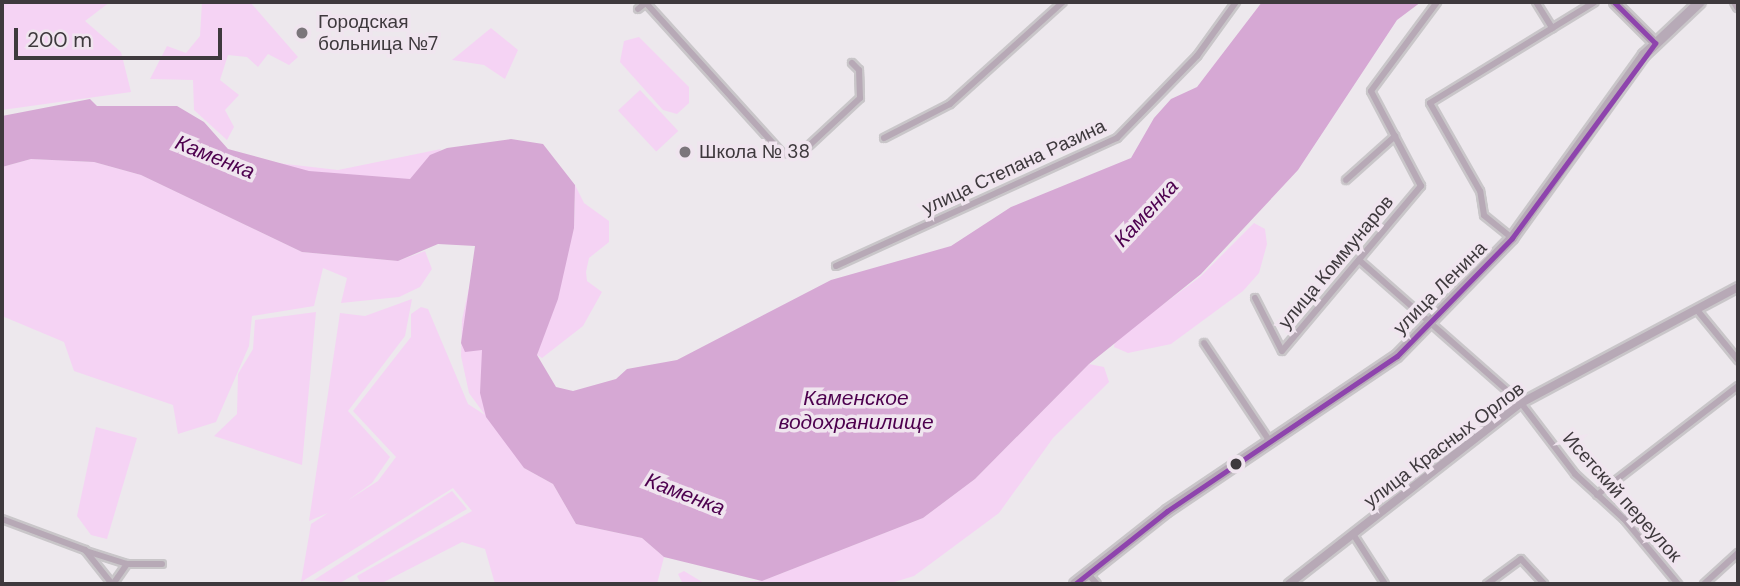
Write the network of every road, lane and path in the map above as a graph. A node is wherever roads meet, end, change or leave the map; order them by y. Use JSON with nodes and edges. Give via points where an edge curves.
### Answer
{"nodes":[{"id":1,"x":646,"y":2,"type":"edge"},
{"id":2,"x":1063,"y":2,"type":"edge"},
{"id":3,"x":1236,"y":2,"type":"edge"},
{"id":4,"x":1437,"y":2,"type":"edge"},
{"id":5,"x":1536,"y":2,"type":"edge"},
{"id":6,"x":1595,"y":2,"type":"edge"},
{"id":7,"x":1614,"y":2,"type":"edge"},
{"id":8,"x":1700,"y":2,"type":"edge"},
{"id":9,"x":1735,"y":2,"type":"edge"},
{"id":10,"x":1738,"y":7,"type":"edge"},
{"id":11,"x":638,"y":9,"type":"dead end"},
{"id":12,"x":1552,"y":28,"type":"junction"},
{"id":13,"x":1655,"y":43,"type":"junction"},
{"id":14,"x":852,"y":63,"type":"dead end"},
{"id":15,"x":1395,"y":136,"type":"junction"},
{"id":16,"x":884,"y":138,"type":"dead end"},
{"id":17,"x":1346,"y":180,"type":"dead end"},
{"id":18,"x":1512,"y":237,"type":"junction"},
{"id":19,"x":1359,"y":260,"type":"junction"},
{"id":20,"x":836,"y":266,"type":"dead end"},
{"id":21,"x":1738,"y":288,"type":"edge"},
{"id":22,"x":1255,"y":298,"type":"dead end"},
{"id":23,"x":1697,"y":310,"type":"junction"},
{"id":24,"x":1433,"y":322,"type":"junction"},
{"id":25,"x":1205,"y":343,"type":"dead end"},
{"id":26,"x":1738,"y":360,"type":"edge"},
{"id":27,"x":1738,"y":386,"type":"edge"},
{"id":28,"x":1521,"y":402,"type":"junction"},
{"id":29,"x":1272,"y":445,"type":"junction"},
{"id":30,"x":1597,"y":495,"type":"junction"},
{"id":31,"x":2,"y":519,"type":"edge"},
{"id":32,"x":1353,"y":534,"type":"junction"},
{"id":33,"x":85,"y":550,"type":"junction"},
{"id":34,"x":1738,"y":553,"type":"edge"},
{"id":35,"x":127,"y":564,"type":"junction"},
{"id":36,"x":162,"y":564,"type":"dead end"},
{"id":37,"x":1088,"y":574,"type":"junction"},
{"id":38,"x":112,"y":584,"type":"edge"},
{"id":39,"x":1075,"y":584,"type":"edge"},
{"id":40,"x":1097,"y":584,"type":"edge"},
{"id":41,"x":1289,"y":584,"type":"edge"},
{"id":42,"x":1385,"y":584,"type":"edge"},
{"id":43,"x":1487,"y":584,"type":"edge"},
{"id":44,"x":1544,"y":584,"type":"edge"},
{"id":45,"x":1678,"y":584,"type":"edge"},
{"id":46,"x":1704,"y":584,"type":"edge"}],
"edges":[{"from":1,"to":11,"type":"street"},
{"from":1,"to":14,"type":"street","via":[[782,153],[800,154],[860,97],[859,70]]},
{"from":2,"to":16,"type":"street","via":[[950,103]]},
{"from":3,"to":20,"type":"street","name":"улица Степана Разина","via":[[1197,55],[1117,138]]},
{"from":4,"to":15,"type":"street","name":"улица Коммунаров","via":[[1371,91]]},
{"from":5,"to":12,"type":"street"},
{"from":6,"to":12,"type":"street"},
{"from":7,"to":13,"type":"main road"},
{"from":8,"to":13,"type":"main road","name":"улица Ленина"},
{"from":9,"to":10,"type":"street"},
{"from":12,"to":18,"type":"street","via":[[1430,103],[1480,191],[1484,215]]},
{"from":13,"to":18,"type":"main road","name":"улица Ленина"},
{"from":15,"to":17,"type":"street"},
{"from":15,"to":19,"type":"street","name":"улица Коммунаров","via":[[1421,186]]},
{"from":18,"to":24,"type":"main road","name":"улица Ленина"},
{"from":19,"to":22,"type":"street","name":"улица Коммунаров","via":[[1282,351]]},
{"from":19,"to":24,"type":"street","name":"Исетский переулок"},
{"from":21,"to":23,"type":"street","name":"улица Красных Орлов"},
{"from":23,"to":26,"type":"street"},
{"from":23,"to":28,"type":"street","name":"улица Красных Орлов"},
{"from":24,"to":28,"type":"street","name":"Исетский переулок"},
{"from":24,"to":29,"type":"main road","name":"улица Ленина","via":[[1397,356]]},
{"from":25,"to":29,"type":"street"},
{"from":27,"to":30,"type":"street"},
{"from":28,"to":30,"type":"street","name":"Исетский переулок"},
{"from":28,"to":32,"type":"street","name":"улица Красных Орлов"},
{"from":29,"to":37,"type":"main road","name":"улица Ленина","via":[[1167,511]]},
{"from":30,"to":45,"type":"street","name":"Исетский переулок"},
{"from":31,"to":33,"type":"street"},
{"from":32,"to":41,"type":"street","name":"улица Красных Орлов"},
{"from":32,"to":42,"type":"street"},
{"from":33,"to":35,"type":"street"},
{"from":33,"to":38,"type":"street"},
{"from":34,"to":46,"type":"street"},
{"from":35,"to":36,"type":"street"},
{"from":35,"to":38,"type":"street"},
{"from":37,"to":39,"type":"main road","name":"улица Ленина"},
{"from":37,"to":40,"type":"street"},
{"from":43,"to":44,"type":"street","via":[[1521,559]]}]}
